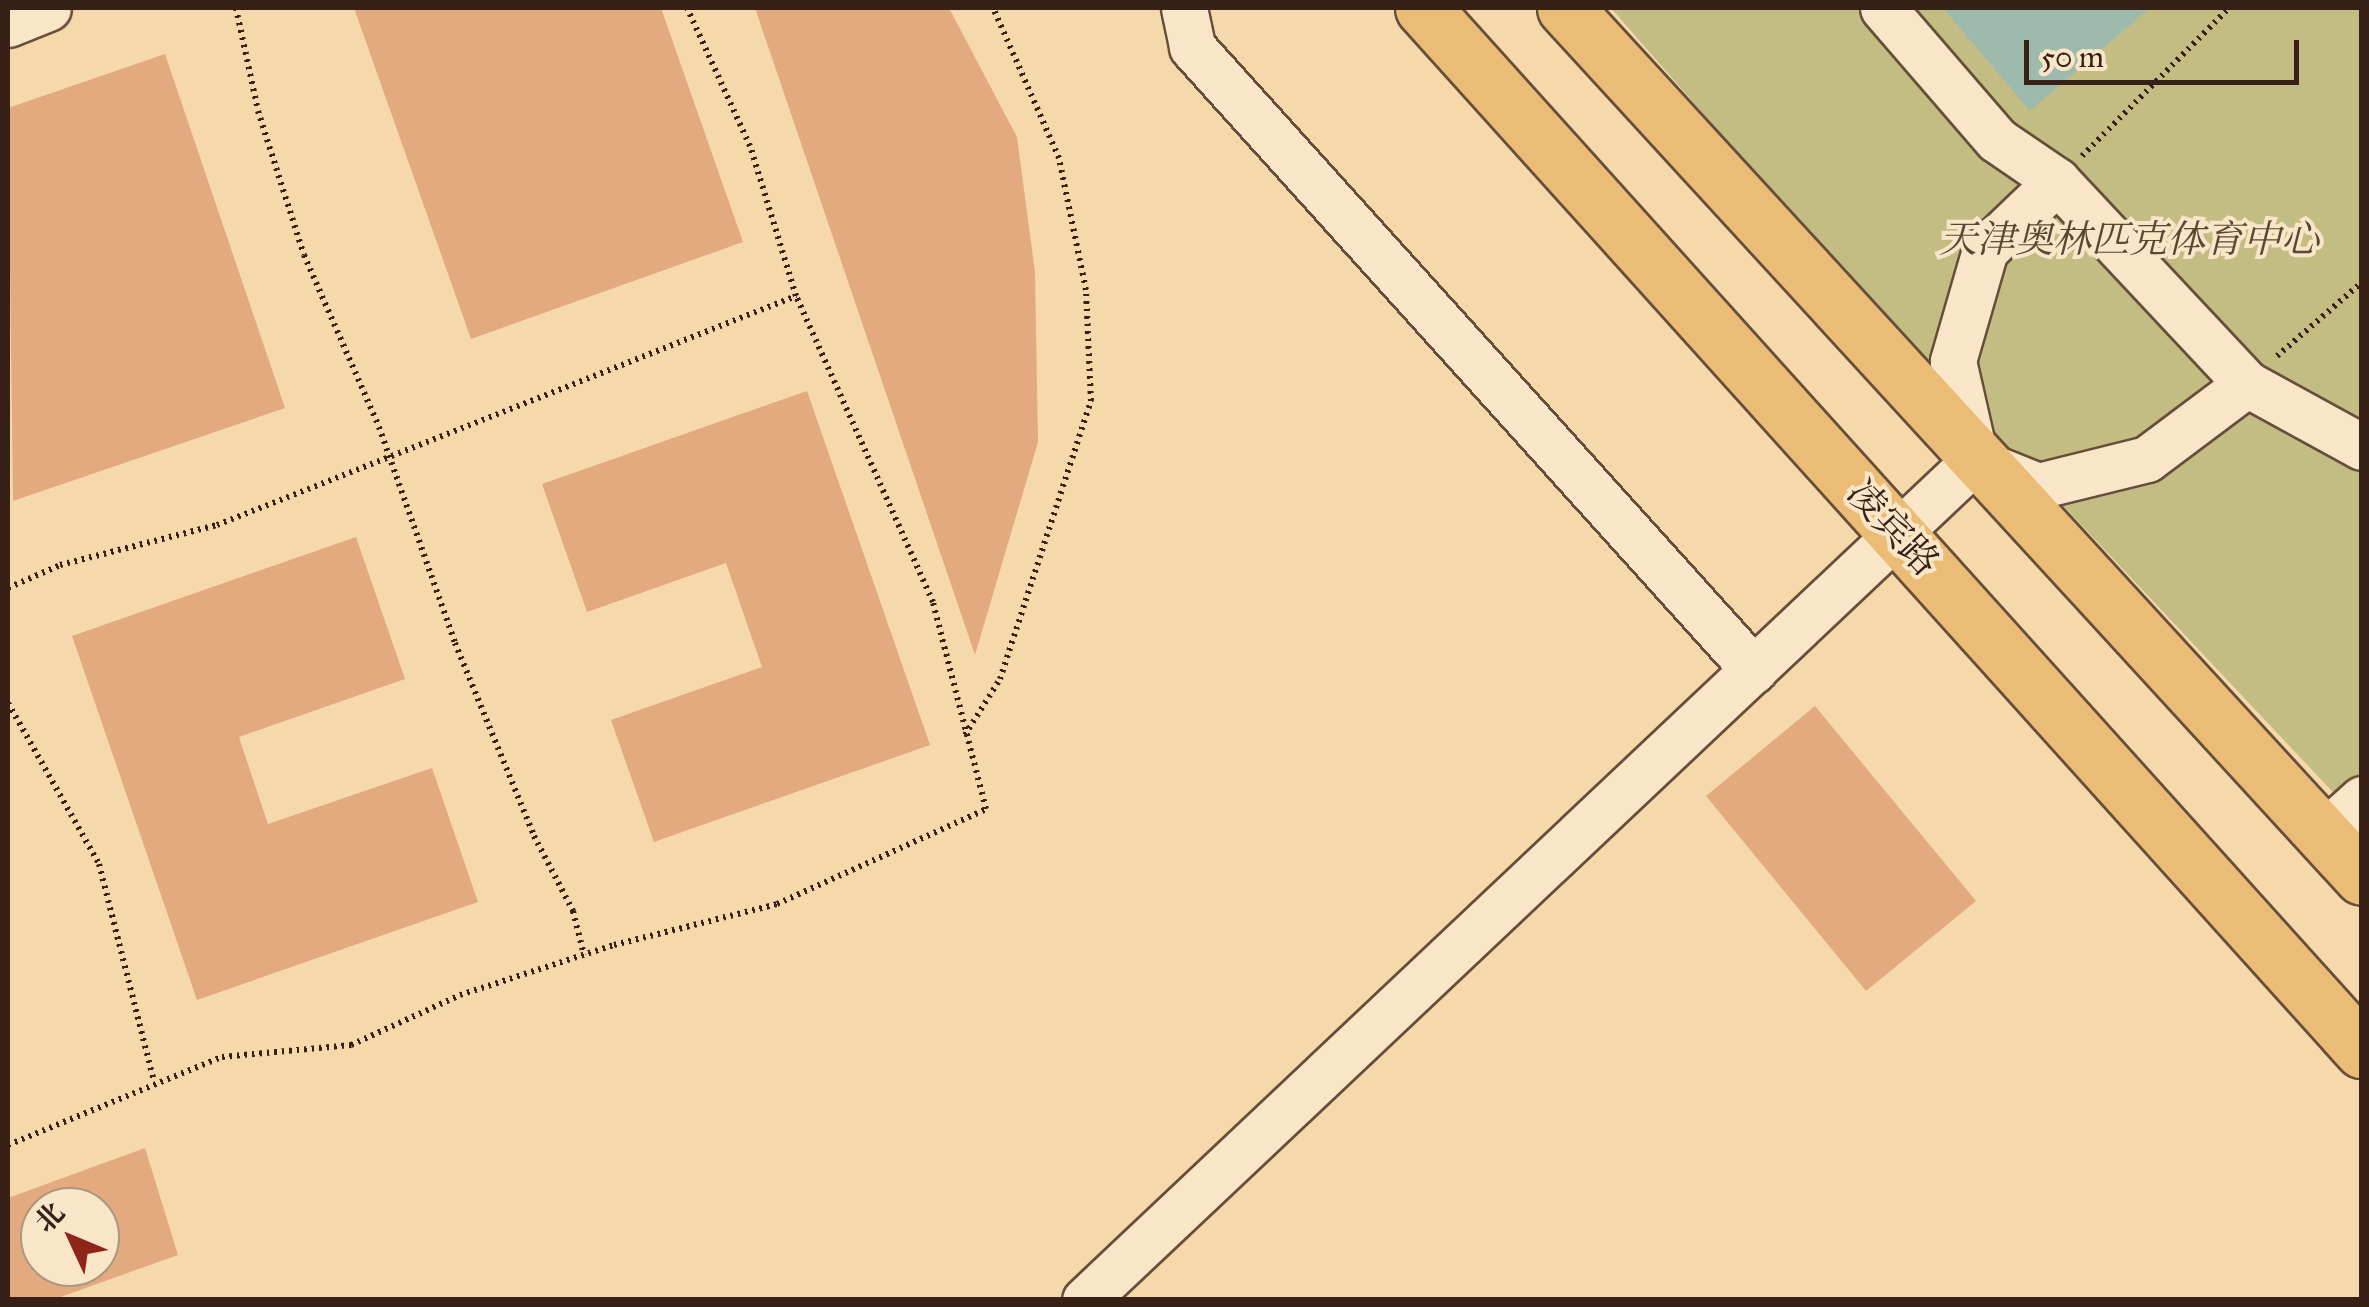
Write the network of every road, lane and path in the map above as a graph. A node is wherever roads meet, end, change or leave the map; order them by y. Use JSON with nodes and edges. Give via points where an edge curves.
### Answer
{"nodes":[{"id":1,"x":48,"y":8,"type":"edge"},
{"id":2,"x":236,"y":8,"type":"edge"},
{"id":3,"x":687,"y":8,"type":"edge"},
{"id":4,"x":993,"y":8,"type":"edge"},
{"id":5,"x":1184,"y":8,"type":"edge"},
{"id":6,"x":1423,"y":8,"type":"edge"},
{"id":7,"x":1565,"y":8,"type":"edge"},
{"id":8,"x":1883,"y":8,"type":"edge"},
{"id":9,"x":2230,"y":8,"type":"edge"},
{"id":10,"x":8,"y":24,"type":"edge"},
{"id":11,"x":2057,"y":181,"type":"junction"},
{"id":12,"x":2362,"y":282,"type":"edge"},
{"id":13,"x":796,"y":296,"type":"junction"},
{"id":14,"x":2246,"y":384,"type":"junction"},
{"id":15,"x":2362,"y":447,"type":"edge"},
{"id":16,"x":390,"y":459,"type":"junction"},
{"id":17,"x":1976,"y":460,"type":"junction"},
{"id":18,"x":1900,"y":535,"type":"junction"},
{"id":19,"x":8,"y":588,"type":"edge"},
{"id":20,"x":1754,"y":670,"type":"junction"},
{"id":21,"x":8,"y":702,"type":"edge"},
{"id":22,"x":964,"y":737,"type":"junction"},
{"id":23,"x":2342,"y":817,"type":"edge"},
{"id":24,"x":2362,"y":877,"type":"edge"},
{"id":25,"x":584,"y":955,"type":"junction"},
{"id":26,"x":2362,"y":1050,"type":"edge"},
{"id":27,"x":154,"y":1082,"type":"junction"},
{"id":28,"x":8,"y":1144,"type":"edge"},
{"id":29,"x":1085,"y":1300,"type":"edge"}],
"edges":[{"from":1,"to":10,"type":"street"},
{"from":2,"to":16,"type":"path","via":[[258,111],[304,255]]},
{"from":3,"to":13,"type":"path","via":[[750,146]]},
{"from":4,"to":22,"type":"path","via":[[1059,158],[1086,290],[1091,400],[1000,680]]},
{"from":5,"to":20,"type":"street","via":[[1192,47]]},
{"from":6,"to":18,"type":"main road","name":"凌宾路"},
{"from":7,"to":17,"type":"main road"},
{"from":8,"to":11,"type":"street","via":[[1996,140]]},
{"from":9,"to":11,"type":"path"},
{"from":11,"to":14,"type":"street"},
{"from":11,"to":17,"type":"street","via":[[1985,250],[1953,361]]},
{"from":12,"to":14,"type":"path"},
{"from":13,"to":16,"type":"path"},
{"from":13,"to":22,"type":"path","via":[[933,602]]},
{"from":14,"to":15,"type":"street"},
{"from":14,"to":17,"type":"street","via":[[2147,458],[2038,486]]},
{"from":16,"to":19,"type":"path","via":[[217,524],[60,566]]},
{"from":16,"to":25,"type":"path","via":[[455,643],[534,836],[573,912]]},
{"from":17,"to":18,"type":"street"},
{"from":17,"to":23,"type":"main road"},
{"from":18,"to":20,"type":"street"},
{"from":18,"to":26,"type":"main road","name":"凌宾路"},
{"from":20,"to":29,"type":"street"},
{"from":21,"to":27,"type":"path","via":[[99,864]]},
{"from":22,"to":25,"type":"path","via":[[986,809],[777,904]]},
{"from":23,"to":24,"type":"main road"},
{"from":25,"to":27,"type":"path","via":[[460,995],[351,1045],[222,1057]]},
{"from":27,"to":28,"type":"path"}]}
